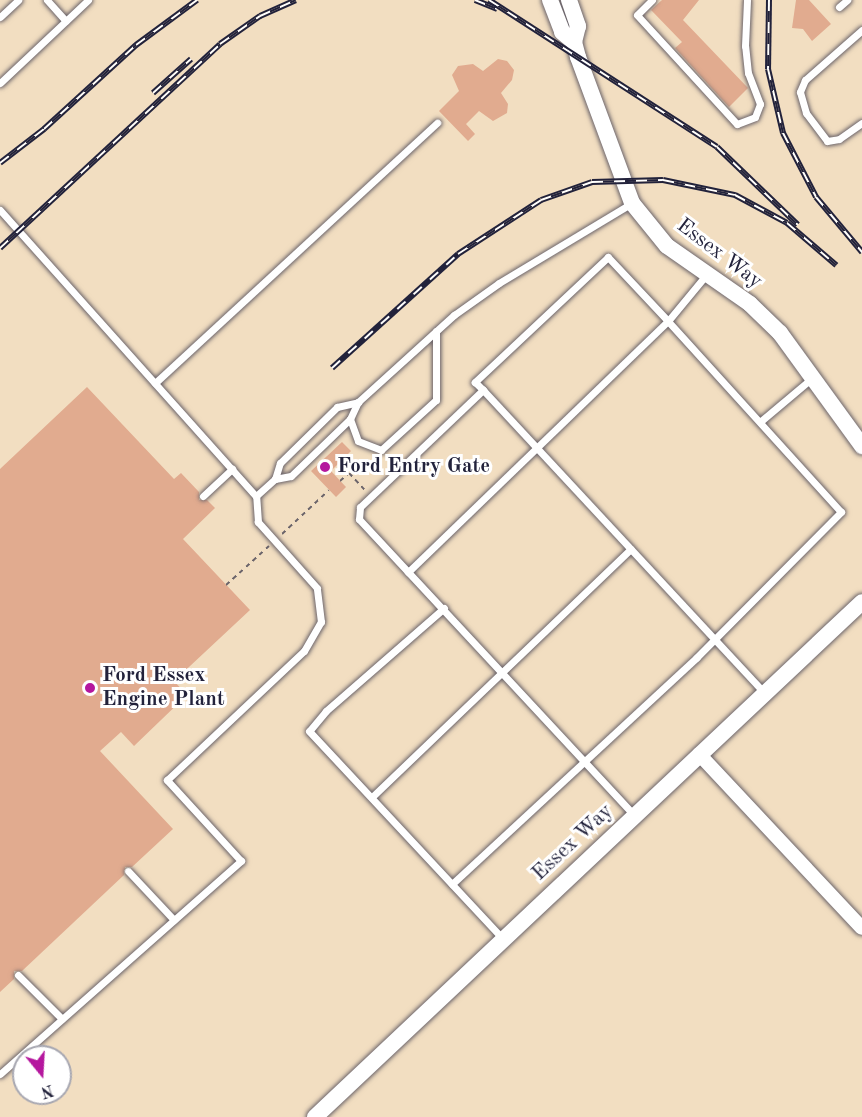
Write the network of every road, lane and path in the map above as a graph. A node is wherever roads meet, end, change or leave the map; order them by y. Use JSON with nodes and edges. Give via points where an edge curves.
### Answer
{"nodes":[{"id":1,"x":18,"y":0,"type":"edge"},
{"id":2,"x":47,"y":0,"type":"edge"},
{"id":3,"x":88,"y":0,"type":"edge"},
{"id":4,"x":550,"y":0,"type":"edge"},
{"id":5,"x":569,"y":0,"type":"edge"},
{"id":6,"x":652,"y":0,"type":"edge"},
{"id":7,"x":747,"y":0,"type":"edge"},
{"id":8,"x":847,"y":0,"type":"edge"},
{"id":9,"x":839,"y":7,"type":"dead end"},
{"id":10,"x":0,"y":16,"type":"edge"},
{"id":11,"x":66,"y":21,"type":"junction"},
{"id":12,"x":862,"y":30,"type":"edge"},
{"id":13,"x":574,"y":42,"type":"junction"},
{"id":14,"x":0,"y":83,"type":"edge"},
{"id":15,"x":437,"y":123,"type":"dead end"},
{"id":16,"x":862,"y":123,"type":"edge"},
{"id":17,"x":632,"y":203,"type":"junction"},
{"id":18,"x":0,"y":210,"type":"edge"},
{"id":19,"x":707,"y":275,"type":"junction"},
{"id":20,"x":668,"y":321,"type":"junction"},
{"id":21,"x":436,"y":331,"type":"junction"},
{"id":22,"x":812,"y":378,"type":"junction"},
{"id":23,"x":155,"y":383,"type":"junction"},
{"id":24,"x":483,"y":390,"type":"junction"},
{"id":25,"x":358,"y":402,"type":"junction"},
{"id":26,"x":350,"y":419,"type":"junction"},
{"id":27,"x":761,"y":421,"type":"junction"},
{"id":28,"x":862,"y":446,"type":"edge"},
{"id":29,"x":536,"y":448,"type":"junction"},
{"id":30,"x":232,"y":469,"type":"junction"},
{"id":31,"x":275,"y":479,"type":"junction"},
{"id":32,"x":340,"y":481,"type":"dead end"},
{"id":33,"x":329,"y":490,"type":"dead end"},
{"id":34,"x":203,"y":495,"type":"dead end"},
{"id":35,"x":256,"y":496,"type":"junction"},
{"id":36,"x":371,"y":496,"type":"junction"},
{"id":37,"x":282,"y":534,"type":"dead end"},
{"id":38,"x":269,"y":546,"type":"dead end"},
{"id":39,"x":631,"y":549,"type":"junction"},
{"id":40,"x":408,"y":572,"type":"junction"},
{"id":41,"x":226,"y":585,"type":"dead end"},
{"id":42,"x":862,"y":602,"type":"edge"},
{"id":43,"x":444,"y":608,"type":"junction"},
{"id":44,"x":715,"y":638,"type":"junction"},
{"id":45,"x":502,"y":673,"type":"junction"},
{"id":46,"x":765,"y":693,"type":"junction"},
{"id":47,"x":699,"y":754,"type":"junction"},
{"id":48,"x":585,"y":762,"type":"junction"},
{"id":49,"x":373,"y":796,"type":"junction"},
{"id":50,"x":634,"y":815,"type":"junction"},
{"id":51,"x":128,"y":872,"type":"dead end"},
{"id":52,"x":452,"y":884,"type":"junction"},
{"id":53,"x":174,"y":920,"type":"junction"},
{"id":54,"x":862,"y":928,"type":"edge"},
{"id":55,"x":503,"y":939,"type":"junction"},
{"id":56,"x":18,"y":975,"type":"dead end"},
{"id":57,"x":62,"y":1019,"type":"junction"},
{"id":58,"x":0,"y":1074,"type":"edge"},
{"id":59,"x":315,"y":1117,"type":"edge"}],
"edges":[{"from":1,"to":10,"type":"lane"},
{"from":2,"to":11,"type":"lane"},
{"from":3,"to":11,"type":"lane"},
{"from":4,"to":13,"type":"street","name":"Essex Way","via":[[562,32]]},
{"from":5,"to":13,"type":"street","name":"Essex Way","via":[[578,26]]},
{"from":6,"to":7,"type":"lane","via":[[637,15],[737,123],[755,117],[760,104],[748,73]]},
{"from":8,"to":9,"type":"lane"},
{"from":11,"to":14,"type":"lane"},
{"from":12,"to":16,"type":"lane","via":[[805,80],[800,92],[806,113],[827,141],[839,139]]},
{"from":13,"to":17,"type":"street","name":"Essex Way"},
{"from":15,"to":23,"type":"lane"},
{"from":17,"to":19,"type":"street","name":"Essex Way","via":[[667,246]]},
{"from":17,"to":21,"type":"lane","via":[[499,283]]},
{"from":18,"to":23,"type":"lane"},
{"from":19,"to":20,"type":"lane"},
{"from":19,"to":22,"type":"street","name":"Essex Way","via":[[750,304],[780,333]]},
{"from":20,"to":24,"type":"lane","via":[[608,257],[475,382]]},
{"from":20,"to":27,"type":"lane"},
{"from":20,"to":29,"type":"lane"},
{"from":21,"to":25,"type":"lane"},
{"from":21,"to":26,"type":"lane","via":[[436,400],[381,450],[358,441]]},
{"from":22,"to":27,"type":"lane"},
{"from":22,"to":28,"type":"street","name":"Essex Way"},
{"from":23,"to":30,"type":"lane"},
{"from":24,"to":29,"type":"lane"},
{"from":24,"to":36,"type":"lane"},
{"from":25,"to":26,"type":"lane"},
{"from":25,"to":31,"type":"lane","via":[[338,407],[280,463]]},
{"from":26,"to":31,"type":"lane","via":[[291,476]]},
{"from":27,"to":44,"type":"lane","via":[[841,512]]},
{"from":29,"to":39,"type":"lane"},
{"from":29,"to":40,"type":"lane"},
{"from":30,"to":34,"type":"lane"},
{"from":30,"to":35,"type":"lane"},
{"from":31,"to":35,"type":"lane"},
{"from":32,"to":36,"type":"path","via":[[349,473]]},
{"from":33,"to":37,"type":"path"},
{"from":35,"to":53,"type":"lane","via":[[258,522],[317,588],[321,622],[304,651],[167,780],[241,861]]},
{"from":36,"to":40,"type":"lane","via":[[360,507],[359,519]]},
{"from":38,"to":41,"type":"path"},
{"from":39,"to":44,"type":"lane"},
{"from":39,"to":45,"type":"lane"},
{"from":40,"to":43,"type":"lane"},
{"from":42,"to":46,"type":"street","name":"Essex Way"},
{"from":43,"to":45,"type":"lane"},
{"from":43,"to":49,"type":"lane","via":[[326,711],[309,731]]},
{"from":44,"to":46,"type":"lane"},
{"from":44,"to":48,"type":"lane"},
{"from":45,"to":48,"type":"lane"},
{"from":45,"to":49,"type":"lane"},
{"from":46,"to":47,"type":"street","name":"Essex Way"},
{"from":47,"to":50,"type":"street","name":"Essex Way"},
{"from":47,"to":54,"type":"street"},
{"from":48,"to":50,"type":"lane"},
{"from":48,"to":52,"type":"lane"},
{"from":49,"to":52,"type":"lane"},
{"from":50,"to":55,"type":"street","name":"Essex Way"},
{"from":51,"to":53,"type":"lane"},
{"from":52,"to":55,"type":"lane"},
{"from":53,"to":57,"type":"lane"},
{"from":55,"to":59,"type":"street","name":"Essex Way"},
{"from":56,"to":57,"type":"lane"},
{"from":57,"to":58,"type":"lane"}]}
